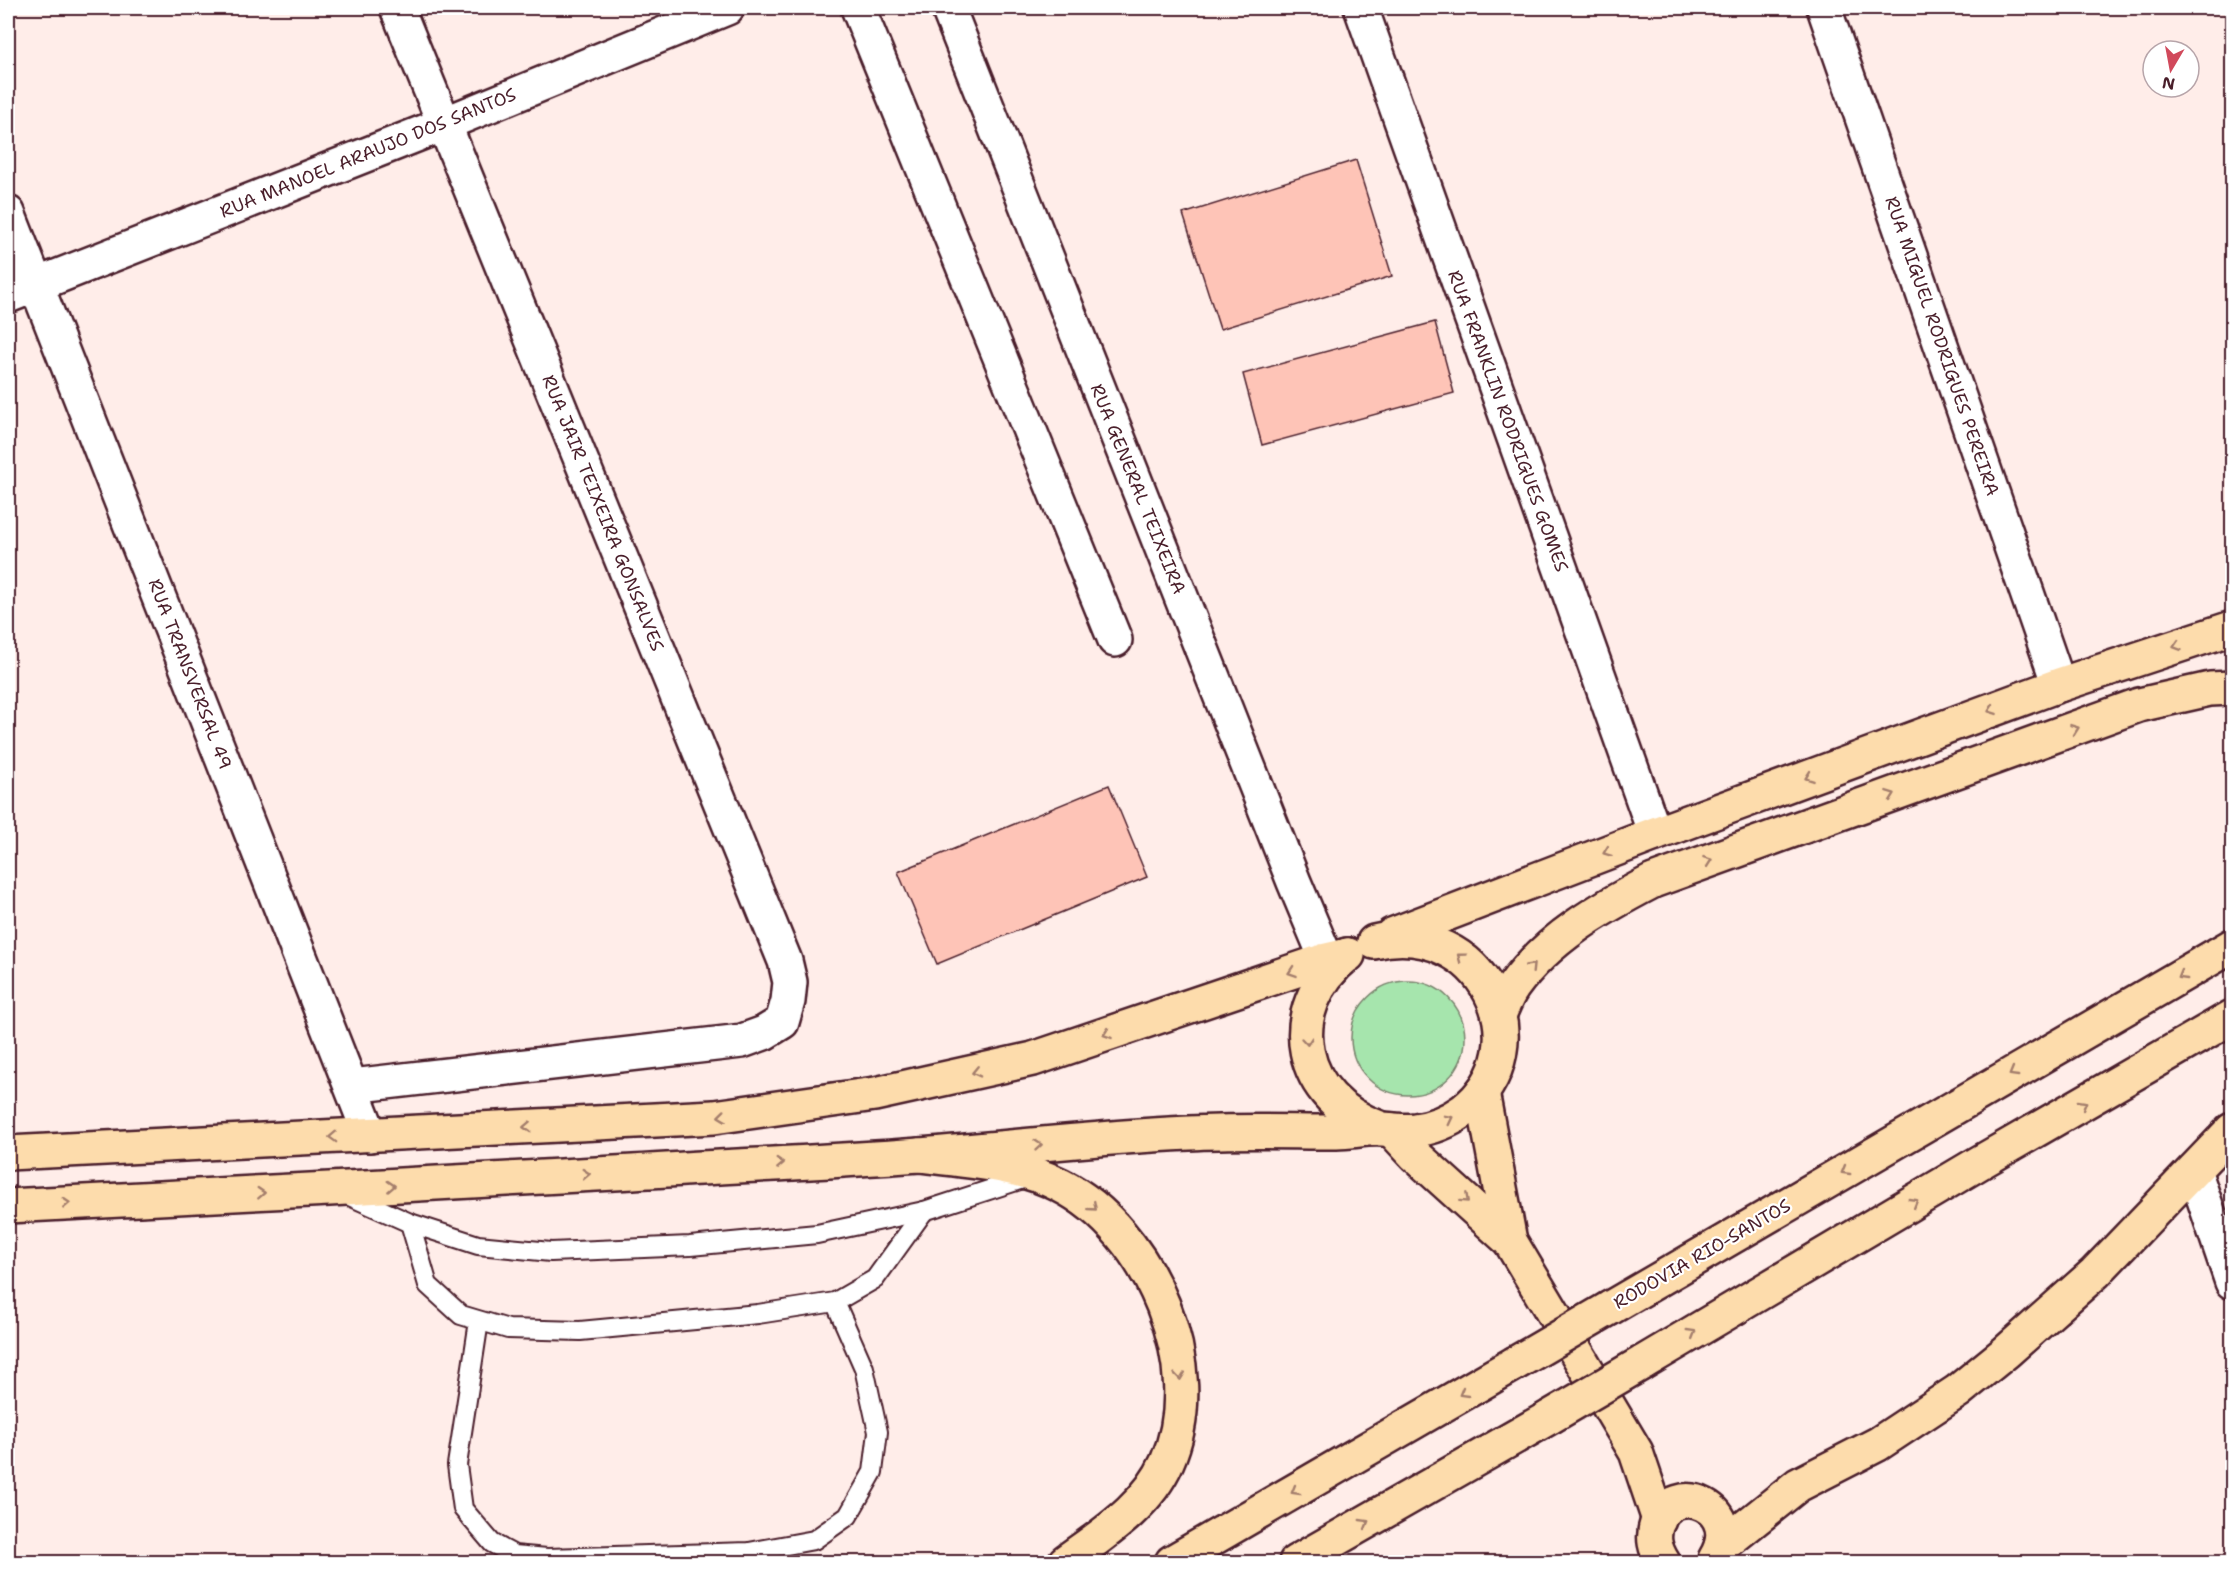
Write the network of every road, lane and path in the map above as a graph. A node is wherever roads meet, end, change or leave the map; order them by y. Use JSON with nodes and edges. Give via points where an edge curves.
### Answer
{"nodes":[{"id":1,"x":397,"y":8,"type":"edge"},
{"id":2,"x":727,"y":8,"type":"edge"},
{"id":3,"x":858,"y":8,"type":"edge"},
{"id":4,"x":948,"y":8,"type":"edge"},
{"id":5,"x":1361,"y":8,"type":"edge"},
{"id":6,"x":1824,"y":8,"type":"edge"},
{"id":7,"x":444,"y":124,"type":"junction"},
{"id":8,"x":8,"y":213,"type":"edge"},
{"id":9,"x":22,"y":290,"type":"edge"},
{"id":10,"x":2232,"y":628,"type":"edge"},
{"id":11,"x":1115,"y":640,"type":"dead end"},
{"id":12,"x":2059,"y":685,"type":"junction"},
{"id":13,"x":2232,"y":688,"type":"edge"},
{"id":14,"x":1655,"y":834,"type":"junction"},
{"id":15,"x":2232,"y":946,"type":"edge"},
{"id":16,"x":1345,"y":956,"type":"junction"},
{"id":17,"x":1499,"y":1016,"type":"junction"},
{"id":18,"x":2232,"y":1017,"type":"edge"},
{"id":19,"x":352,"y":1086,"type":"junction"},
{"id":20,"x":1482,"y":1092,"type":"junction"},
{"id":21,"x":1386,"y":1129,"type":"junction"},
{"id":22,"x":2232,"y":1130,"type":"edge"},
{"id":23,"x":370,"y":1135,"type":"junction"},
{"id":24,"x":8,"y":1153,"type":"edge"},
{"id":25,"x":919,"y":1155,"type":"junction"},
{"id":26,"x":2194,"y":1170,"type":"junction"},
{"id":27,"x":1036,"y":1174,"type":"junction"},
{"id":28,"x":333,"y":1189,"type":"junction"},
{"id":29,"x":8,"y":1206,"type":"edge"},
{"id":30,"x":924,"y":1211,"type":"junction"},
{"id":31,"x":410,"y":1223,"type":"junction"},
{"id":32,"x":1510,"y":1241,"type":"junction"},
{"id":33,"x":2232,"y":1282,"type":"edge"},
{"id":34,"x":835,"y":1302,"type":"junction"},
{"id":35,"x":479,"y":1320,"type":"junction"},
{"id":36,"x":1798,"y":1485,"type":"junction"},
{"id":37,"x":1671,"y":1534,"type":"edge"},
{"id":38,"x":1718,"y":1554,"type":"edge"},
{"id":39,"x":577,"y":1560,"type":"edge"},
{"id":40,"x":1065,"y":1563,"type":"edge"},
{"id":41,"x":1172,"y":1563,"type":"edge"},
{"id":42,"x":1296,"y":1563,"type":"edge"}],
"edges":[{"from":1,"to":7,"type":"street","name":"RUA JAIR TEIXEIRA GONSALVES"},
{"from":2,"to":7,"type":"street","name":"RUA MANOEL ARAUJO DOS SANTOS"},
{"from":3,"to":11,"type":"street"},
{"from":4,"to":16,"type":"street","name":"RUA GENERAL TEIXEIRA"},
{"from":5,"to":14,"type":"street","name":"RUA FRANKLIN RODRIGUES GOMES"},
{"from":6,"to":12,"type":"street","name":"RUA MIGUEL RODRIGUES PEREIRA"},
{"from":7,"to":9,"type":"street","name":"RUA MANOEL ARAUJO DOS SANTOS"},
{"from":7,"to":19,"type":"street","name":"RUA JAIR TEIXEIRA GONSALVES","via":[[785,961],[790,982],[782,1022],[742,1041]]},
{"from":8,"to":9,"type":"street","name":"RUA TRANSVERSAL 49"},
{"from":9,"to":19,"type":"street","name":"RUA TRANSVERSAL 49"},
{"from":10,"to":12,"type":"main road","one_way":true},
{"from":12,"to":14,"type":"main road","one_way":true},
{"from":17,"to":13,"type":"main road","one_way":true,"via":[[1512,988],[1561,937],[1597,910],[1653,881],[2139,705]]},
{"from":14,"to":16,"type":"main road","one_way":true},
{"from":15,"to":41,"type":"main road","name":"RODOVIA RIO-SANTOS","one_way":true,"bridge":true},
{"from":17,"to":16,"type":"main road","one_way":true,"via":[[1478,972],[1438,944],[1406,938]]},
{"from":16,"to":21,"type":"main road","one_way":true,"via":[[1318,988],[1307,1017],[1311,1065],[1337,1106],[1364,1123]]},
{"from":16,"to":23,"type":"main road","one_way":true,"via":[[1033,1059],[875,1094],[714,1117]]},
{"from":17,"to":20,"type":"main road","via":[[1496,1063]]},
{"from":42,"to":18,"type":"main road","one_way":true,"bridge":true},
{"from":19,"to":23,"type":"street","name":"RUA TRANSVERSAL 49"},
{"from":21,"to":20,"type":"main road","one_way":true,"via":[[1413,1131],[1444,1122]]},
{"from":20,"to":32,"type":"main road"},
{"from":25,"to":21,"type":"main road","one_way":true,"via":[[1182,1133]]},
{"from":21,"to":32,"type":"main road","one_way":true},
{"from":22,"to":26,"type":"main road"},
{"from":23,"to":24,"type":"main road","one_way":true},
{"from":25,"to":27,"type":"main road","via":[[987,1163]]},
{"from":28,"to":25,"type":"main road","one_way":true},
{"from":26,"to":33,"type":"street"},
{"from":26,"to":36,"type":"main road","via":[[2095,1273],[1958,1391],[1878,1444]]},
{"from":27,"to":30,"type":"lane"},
{"from":27,"to":40,"type":"main road","one_way":true,"via":[[1082,1198],[1122,1235],[1144,1266],[1161,1299],[1174,1341],[1181,1392],[1177,1429],[1167,1462],[1151,1488],[1131,1512]]},
{"from":29,"to":28,"type":"main road","one_way":true},
{"from":28,"to":31,"type":"lane"},
{"from":30,"to":31,"type":"lane","via":[[817,1234],[690,1246],[551,1252],[478,1245]]},
{"from":30,"to":34,"type":"lane","via":[[875,1279]]},
{"from":31,"to":35,"type":"lane","via":[[428,1285],[461,1315]]},
{"from":32,"to":37,"type":"main road","via":[[1636,1452]]},
{"from":34,"to":35,"type":"lane","via":[[758,1314],[580,1331],[508,1329]]},
{"from":34,"to":39,"type":"lane","via":[[864,1368],[878,1432],[873,1472],[848,1516],[814,1540],[750,1552]]},
{"from":35,"to":39,"type":"lane","via":[[457,1465],[463,1509],[492,1543],[514,1554]]},
{"from":36,"to":37,"type":"main road"},
{"from":36,"to":38,"type":"main road"},
{"from":37,"to":38,"type":"main road","via":[[1720,1519],[1724,1531]]}]}
